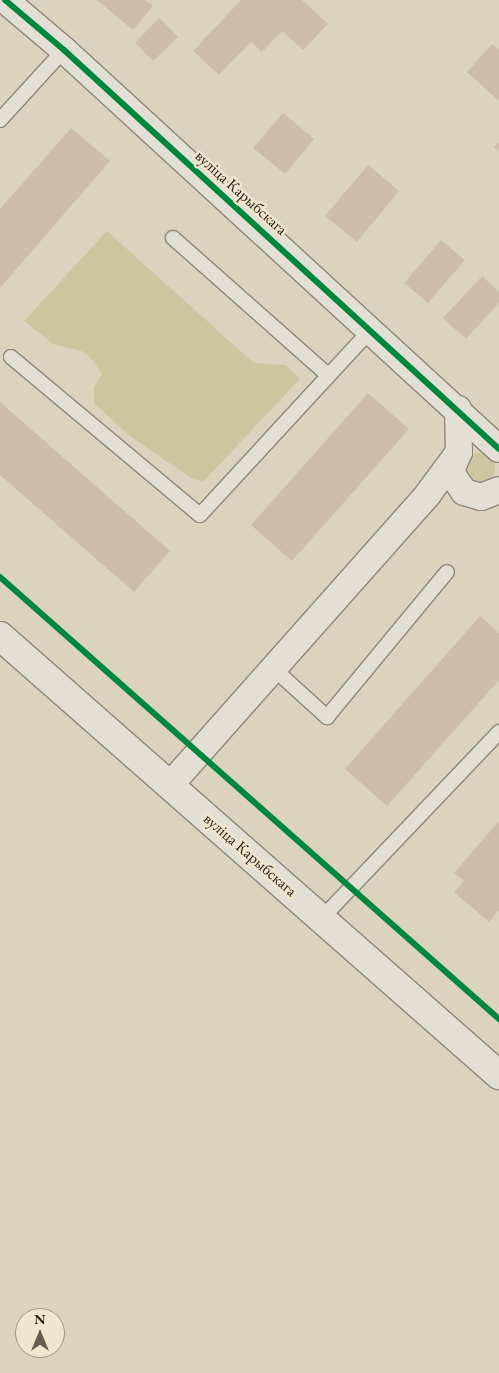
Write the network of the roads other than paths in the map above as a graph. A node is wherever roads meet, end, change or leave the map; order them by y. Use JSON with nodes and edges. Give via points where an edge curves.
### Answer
{"nodes":[{"id":1,"x":5,"y":0,"type":"edge"},
{"id":2,"x":64,"y":50,"type":"junction"},
{"id":3,"x":0,"y":120,"type":"edge"},
{"id":4,"x":173,"y":238,"type":"dead end"},
{"id":5,"x":371,"y":330,"type":"junction"},
{"id":6,"x":11,"y":357,"type":"dead end"},
{"id":7,"x":328,"y":375,"type":"junction"},
{"id":8,"x":458,"y":409,"type":"junction"},
{"id":9,"x":499,"y":449,"type":"edge"},
{"id":10,"x":458,"y":452,"type":"junction"},
{"id":11,"x":428,"y":494,"type":"junction"},
{"id":12,"x":493,"y":494,"type":"edge"},
{"id":13,"x":447,"y":572,"type":"dead end"},
{"id":14,"x":0,"y":636,"type":"edge"},
{"id":15,"x":274,"y":669,"type":"junction"},
{"id":16,"x":499,"y":732,"type":"edge"},
{"id":17,"x":170,"y":785,"type":"junction"},
{"id":18,"x":322,"y":918,"type":"junction"},
{"id":19,"x":499,"y":1075,"type":"edge"}],
"edges":[{"from":1,"to":2,"type":"street","name":"вуліца Карыбскага"},
{"from":2,"to":3,"type":"lane"},
{"from":2,"to":5,"type":"street","name":"вуліца Карыбскага"},
{"from":4,"to":7,"type":"lane"},
{"from":5,"to":7,"type":"lane"},
{"from":5,"to":8,"type":"street","name":"вуліца Карыбскага"},
{"from":6,"to":7,"type":"lane","via":[[200,514]]},
{"from":8,"to":9,"type":"street","name":"вуліца Карыбскага"},
{"from":8,"to":10,"type":"street"},
{"from":9,"to":10,"type":"street","via":[[489,443],[472,443]]},
{"from":10,"to":11,"type":"street"},
{"from":10,"to":12,"type":"street","via":[[452,468],[457,485],[472,496]]},
{"from":11,"to":12,"type":"street"},
{"from":11,"to":15,"type":"street"},
{"from":13,"to":15,"type":"lane","via":[[327,717]]},
{"from":14,"to":17,"type":"street","name":"вуліца Карыбскага"},
{"from":15,"to":17,"type":"street"},
{"from":16,"to":18,"type":"lane"},
{"from":17,"to":18,"type":"street","name":"вуліца Карыбскага"},
{"from":18,"to":19,"type":"street","name":"вуліца Карыбскага"}]}
